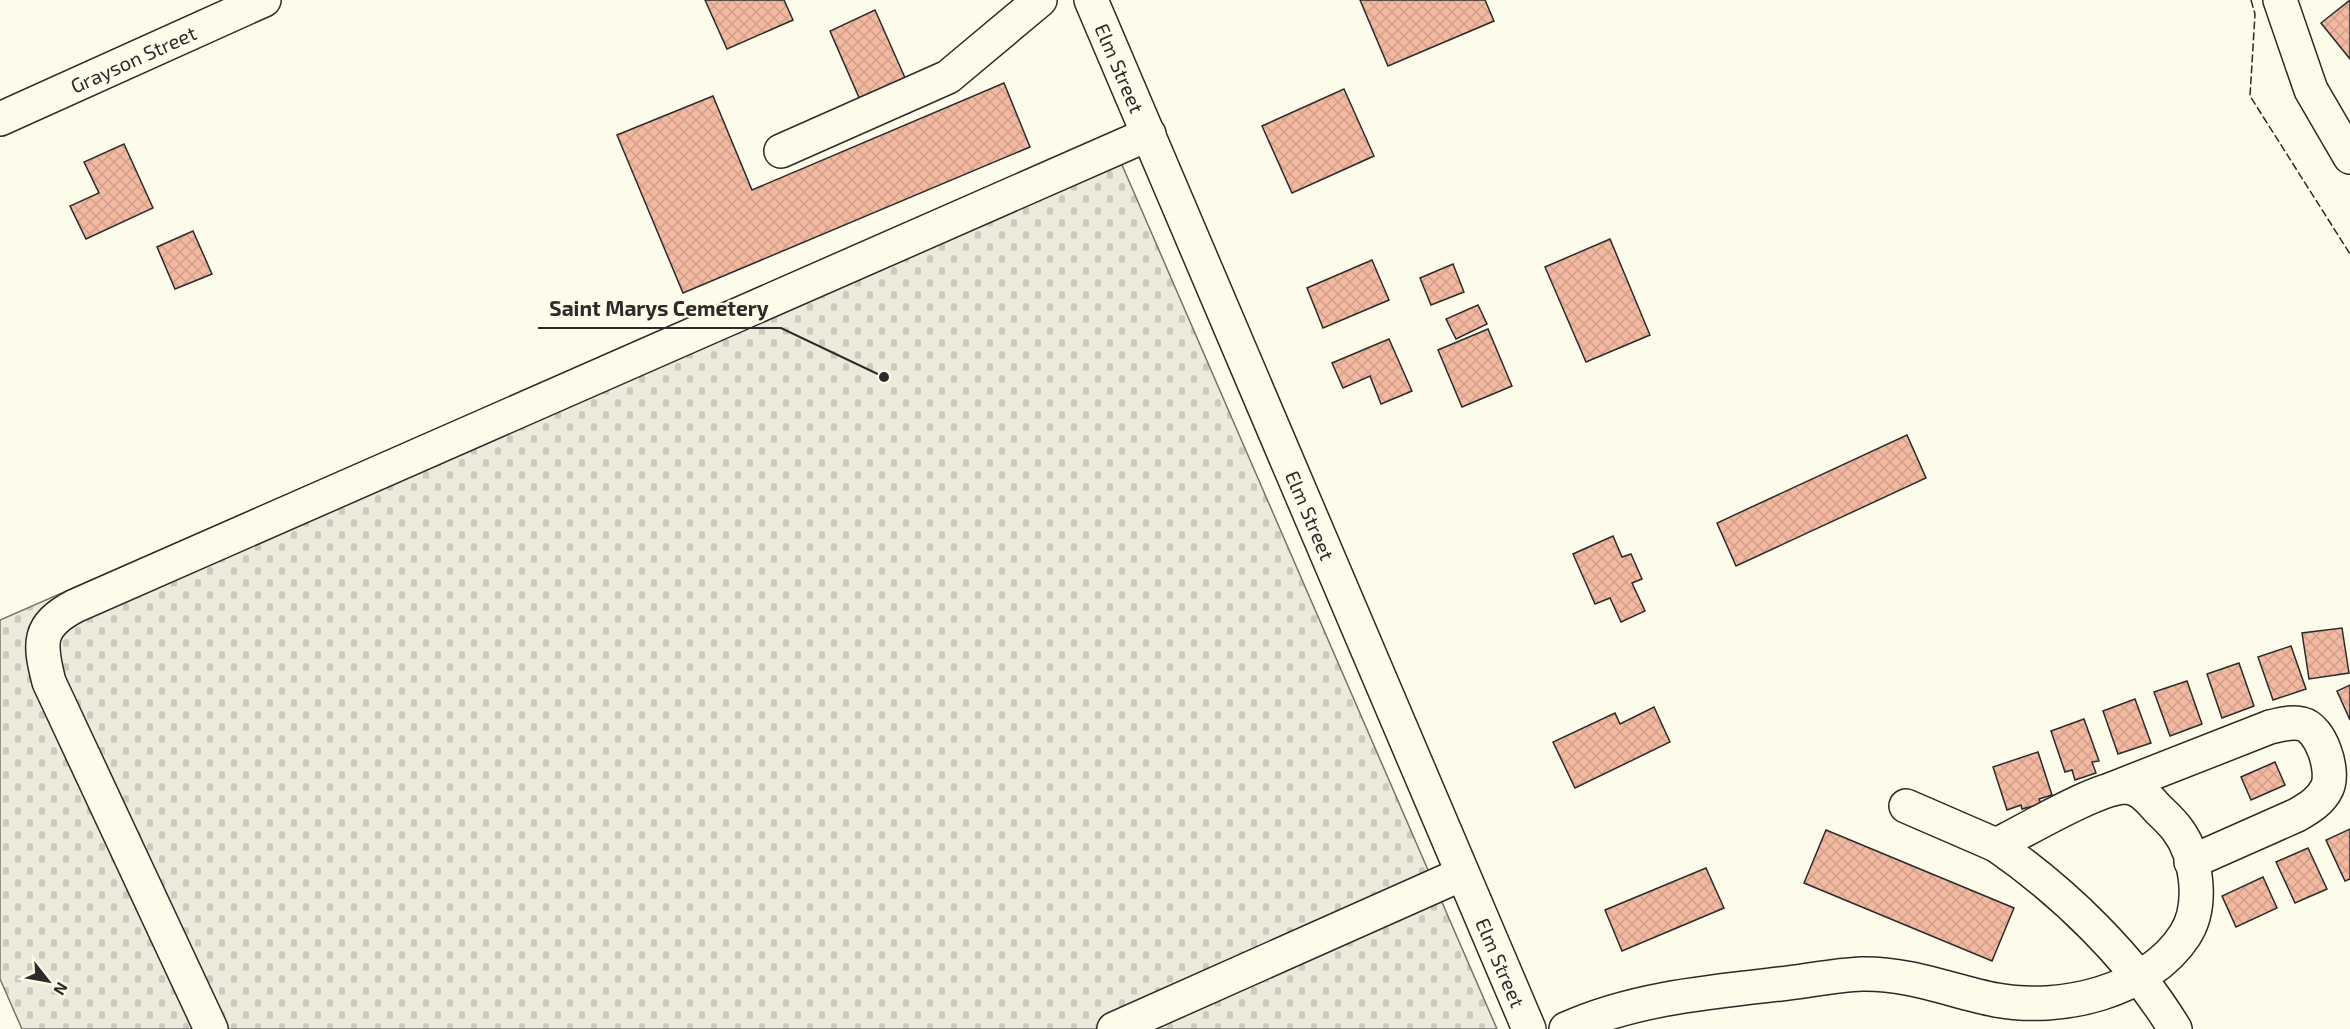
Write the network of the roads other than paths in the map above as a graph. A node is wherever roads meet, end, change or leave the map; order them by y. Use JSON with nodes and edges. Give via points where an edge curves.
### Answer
{"nodes":[{"id":1,"x":264,"y":0,"type":"edge"},
{"id":2,"x":1041,"y":0,"type":"edge"},
{"id":3,"x":1091,"y":0,"type":"edge"},
{"id":4,"x":2280,"y":0,"type":"edge"},
{"id":5,"x":0,"y":119,"type":"edge"},
{"id":6,"x":1149,"y":134,"type":"junction"},
{"id":7,"x":781,"y":151,"type":"dead end"},
{"id":8,"x":2350,"y":157,"type":"edge"},
{"id":9,"x":2112,"y":789,"type":"junction"},
{"id":10,"x":1906,"y":806,"type":"dead end"},
{"id":11,"x":1996,"y":845,"type":"junction"},
{"id":12,"x":2191,"y":862,"type":"junction"},
{"id":13,"x":1462,"y":874,"type":"junction"},
{"id":14,"x":2138,"y":977,"type":"junction"},
{"id":15,"x":211,"y":1029,"type":"edge"},
{"id":16,"x":1114,"y":1029,"type":"edge"},
{"id":17,"x":1529,"y":1029,"type":"edge"},
{"id":18,"x":1566,"y":1029,"type":"edge"},
{"id":19,"x":2175,"y":1029,"type":"edge"}],
"edges":[{"from":1,"to":5,"type":"main road","name":"Grayson Street"},
{"from":2,"to":7,"type":"main road","via":[[948,77]]},
{"from":3,"to":6,"type":"main road","name":"Elm Street"},
{"from":4,"to":8,"type":"main road","via":[[2311,90]]},
{"from":6,"to":13,"type":"main road","name":"Elm Street"},
{"from":6,"to":15,"type":"main road","via":[[61,613],[51,622],[43,640],[49,682]]},
{"from":9,"to":11,"type":"main road"},
{"from":9,"to":12,"type":"main road","via":[[2133,788],[2147,797],[2177,829]]},
{"from":9,"to":12,"type":"main road","via":[[2270,728],[2292,723],[2314,731],[2328,771],[2328,785],[2321,798],[2297,815]]},
{"from":10,"to":11,"type":"main road"},
{"from":11,"to":14,"type":"main road","via":[[2073,905]]},
{"from":12,"to":14,"type":"main road","via":[[2196,873],[2196,893],[2187,933],[2162,961]]},
{"from":13,"to":16,"type":"main road"},
{"from":13,"to":17,"type":"main road","name":"Elm Street"},
{"from":14,"to":18,"type":"main road","via":[[2088,996],[2040,1003],[1997,1000],[1911,979],[1862,974],[1661,1000],[1611,1012]]},
{"from":14,"to":19,"type":"main road"}]}
